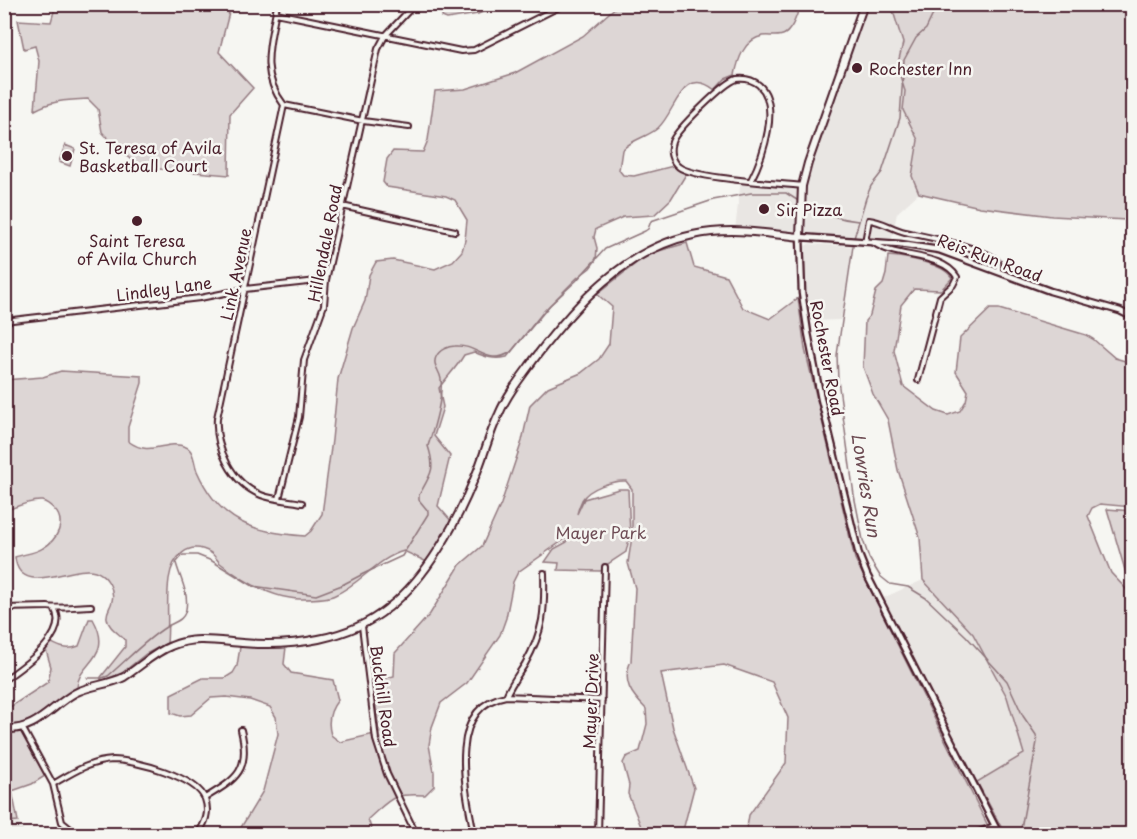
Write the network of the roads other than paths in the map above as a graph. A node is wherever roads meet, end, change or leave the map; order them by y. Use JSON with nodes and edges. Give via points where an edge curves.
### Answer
{"nodes":[{"id":1,"x":277,"y":4,"type":"edge"},
{"id":2,"x":416,"y":4,"type":"edge"},
{"id":3,"x":565,"y":4,"type":"edge"},
{"id":4,"x":864,"y":4,"type":"edge"},
{"id":5,"x":276,"y":13,"type":"junction"},
{"id":6,"x":385,"y":36,"type":"junction"},
{"id":7,"x":284,"y":105,"type":"junction"},
{"id":8,"x":363,"y":121,"type":"junction"},
{"id":9,"x":409,"y":127,"type":"dead end"},
{"id":10,"x":752,"y":180,"type":"junction"},
{"id":11,"x":802,"y":186,"type":"junction"},
{"id":12,"x":342,"y":206,"type":"junction"},
{"id":13,"x":455,"y":231,"type":"dead end"},
{"id":14,"x":800,"y":237,"type":"junction"},
{"id":15,"x":865,"y":242,"type":"junction"},
{"id":16,"x":874,"y":243,"type":"junction"},
{"id":17,"x":998,"y":271,"type":"junction"},
{"id":18,"x":326,"y":280,"type":"junction"},
{"id":19,"x":245,"y":289,"type":"junction"},
{"id":20,"x":1132,"y":317,"type":"edge"},
{"id":21,"x":4,"y":321,"type":"edge"},
{"id":22,"x":918,"y":380,"type":"dead end"},
{"id":23,"x":279,"y":499,"type":"junction"},
{"id":24,"x":302,"y":503,"type":"dead end"},
{"id":25,"x":605,"y":567,"type":"dead end"},
{"id":26,"x":544,"y":573,"type":"dead end"},
{"id":27,"x":91,"y":606,"type":"dead end"},
{"id":28,"x":4,"y":608,"type":"edge"},
{"id":29,"x":54,"y":608,"type":"junction"},
{"id":30,"x":362,"y":626,"type":"junction"},
{"id":31,"x":4,"y":680,"type":"edge"},
{"id":32,"x":506,"y":696,"type":"junction"},
{"id":33,"x":602,"y":700,"type":"junction"},
{"id":34,"x":4,"y":729,"type":"edge"},
{"id":35,"x":23,"y":729,"type":"junction"},
{"id":36,"x":241,"y":730,"type":"dead end"},
{"id":37,"x":53,"y":784,"type":"junction"},
{"id":38,"x":205,"y":798,"type":"junction"},
{"id":39,"x":994,"y":826,"type":"junction"},
{"id":40,"x":77,"y":834,"type":"edge"},
{"id":41,"x":198,"y":834,"type":"edge"},
{"id":42,"x":416,"y":834,"type":"edge"},
{"id":43,"x":474,"y":834,"type":"edge"},
{"id":44,"x":598,"y":834,"type":"edge"},
{"id":45,"x":974,"y":834,"type":"edge"},
{"id":46,"x":999,"y":834,"type":"edge"}],
"edges":[{"from":1,"to":5,"type":"street"},
{"from":2,"to":6,"type":"street","name":"Hillendale Road"},
{"from":3,"to":6,"type":"street","via":[[474,50],[461,51]]},
{"from":4,"to":11,"type":"main road","name":"Rochester Road"},
{"from":5,"to":6,"type":"street"},
{"from":5,"to":7,"type":"street","via":[[267,66]]},
{"from":6,"to":8,"type":"street","name":"Hillendale Road","via":[[378,50]]},
{"from":7,"to":8,"type":"street"},
{"from":7,"to":19,"type":"street","name":"Link Avenue"},
{"from":8,"to":9,"type":"street"},
{"from":8,"to":12,"type":"street","name":"Hillendale Road"},
{"from":10,"to":10,"type":"street","via":[[688,171],[673,161],[671,151],[676,134],[726,85],[739,79],[753,81],[765,92],[769,103],[769,121]]},
{"from":10,"to":11,"type":"street"},
{"from":11,"to":14,"type":"main road","name":"Rochester Road"},
{"from":12,"to":13,"type":"street"},
{"from":12,"to":18,"type":"street","name":"Hillendale Road"},
{"from":14,"to":15,"type":"street","name":"Reis Run Road"},
{"from":14,"to":30,"type":"main road","via":[[735,230],[679,238],[646,251],[594,290],[561,324],[507,398],[469,492],[434,554],[399,599]]},
{"from":14,"to":39,"type":"street","name":"Rochester Road","via":[[808,333],[859,555]]},
{"from":15,"to":16,"type":"street","name":"Reis Run Road"},
{"from":15,"to":17,"type":"street","via":[[870,220],[877,221],[983,254],[997,261]]},
{"from":16,"to":17,"type":"street","name":"Reis Run Road","via":[[918,245]]},
{"from":16,"to":22,"type":"street","via":[[888,251],[927,259],[957,277],[940,297]]},
{"from":17,"to":20,"type":"street","name":"Reis Run Road"},
{"from":18,"to":19,"type":"street","name":"Lindley Lane"},
{"from":18,"to":23,"type":"street","name":"Hillendale Road","via":[[324,305],[304,360],[298,417]]},
{"from":19,"to":21,"type":"street","name":"Lindley Lane"},
{"from":19,"to":23,"type":"street","name":"Link Avenue","via":[[216,431],[219,447],[249,489]]},
{"from":23,"to":24,"type":"street","name":"Link Avenue"},
{"from":25,"to":33,"type":"street","name":"Mayer Drive"},
{"from":26,"to":32,"type":"street","via":[[541,627]]},
{"from":27,"to":29,"type":"street"},
{"from":28,"to":29,"type":"street"},
{"from":29,"to":31,"type":"street","via":[[57,621],[47,644]]},
{"from":30,"to":35,"type":"main road","via":[[297,642],[254,644],[203,639],[178,643],[122,678],[77,692]]},
{"from":30,"to":42,"type":"street","name":"Buckhill Road","via":[[378,748]]},
{"from":32,"to":33,"type":"street"},
{"from":32,"to":43,"type":"street","via":[[491,701],[477,713],[465,742],[465,776]]},
{"from":33,"to":44,"type":"street","name":"Mayer Drive"},
{"from":34,"to":35,"type":"main road"},
{"from":35,"to":37,"type":"street"},
{"from":36,"to":38,"type":"street","via":[[240,769],[227,786]]},
{"from":37,"to":38,"type":"street","via":[[95,763],[131,761],[171,774]]},
{"from":37,"to":40,"type":"street","via":[[62,822]]},
{"from":38,"to":41,"type":"street","via":[[207,816]]},
{"from":39,"to":45,"type":"street"},
{"from":39,"to":46,"type":"street","name":"Rochester Road"}]}
